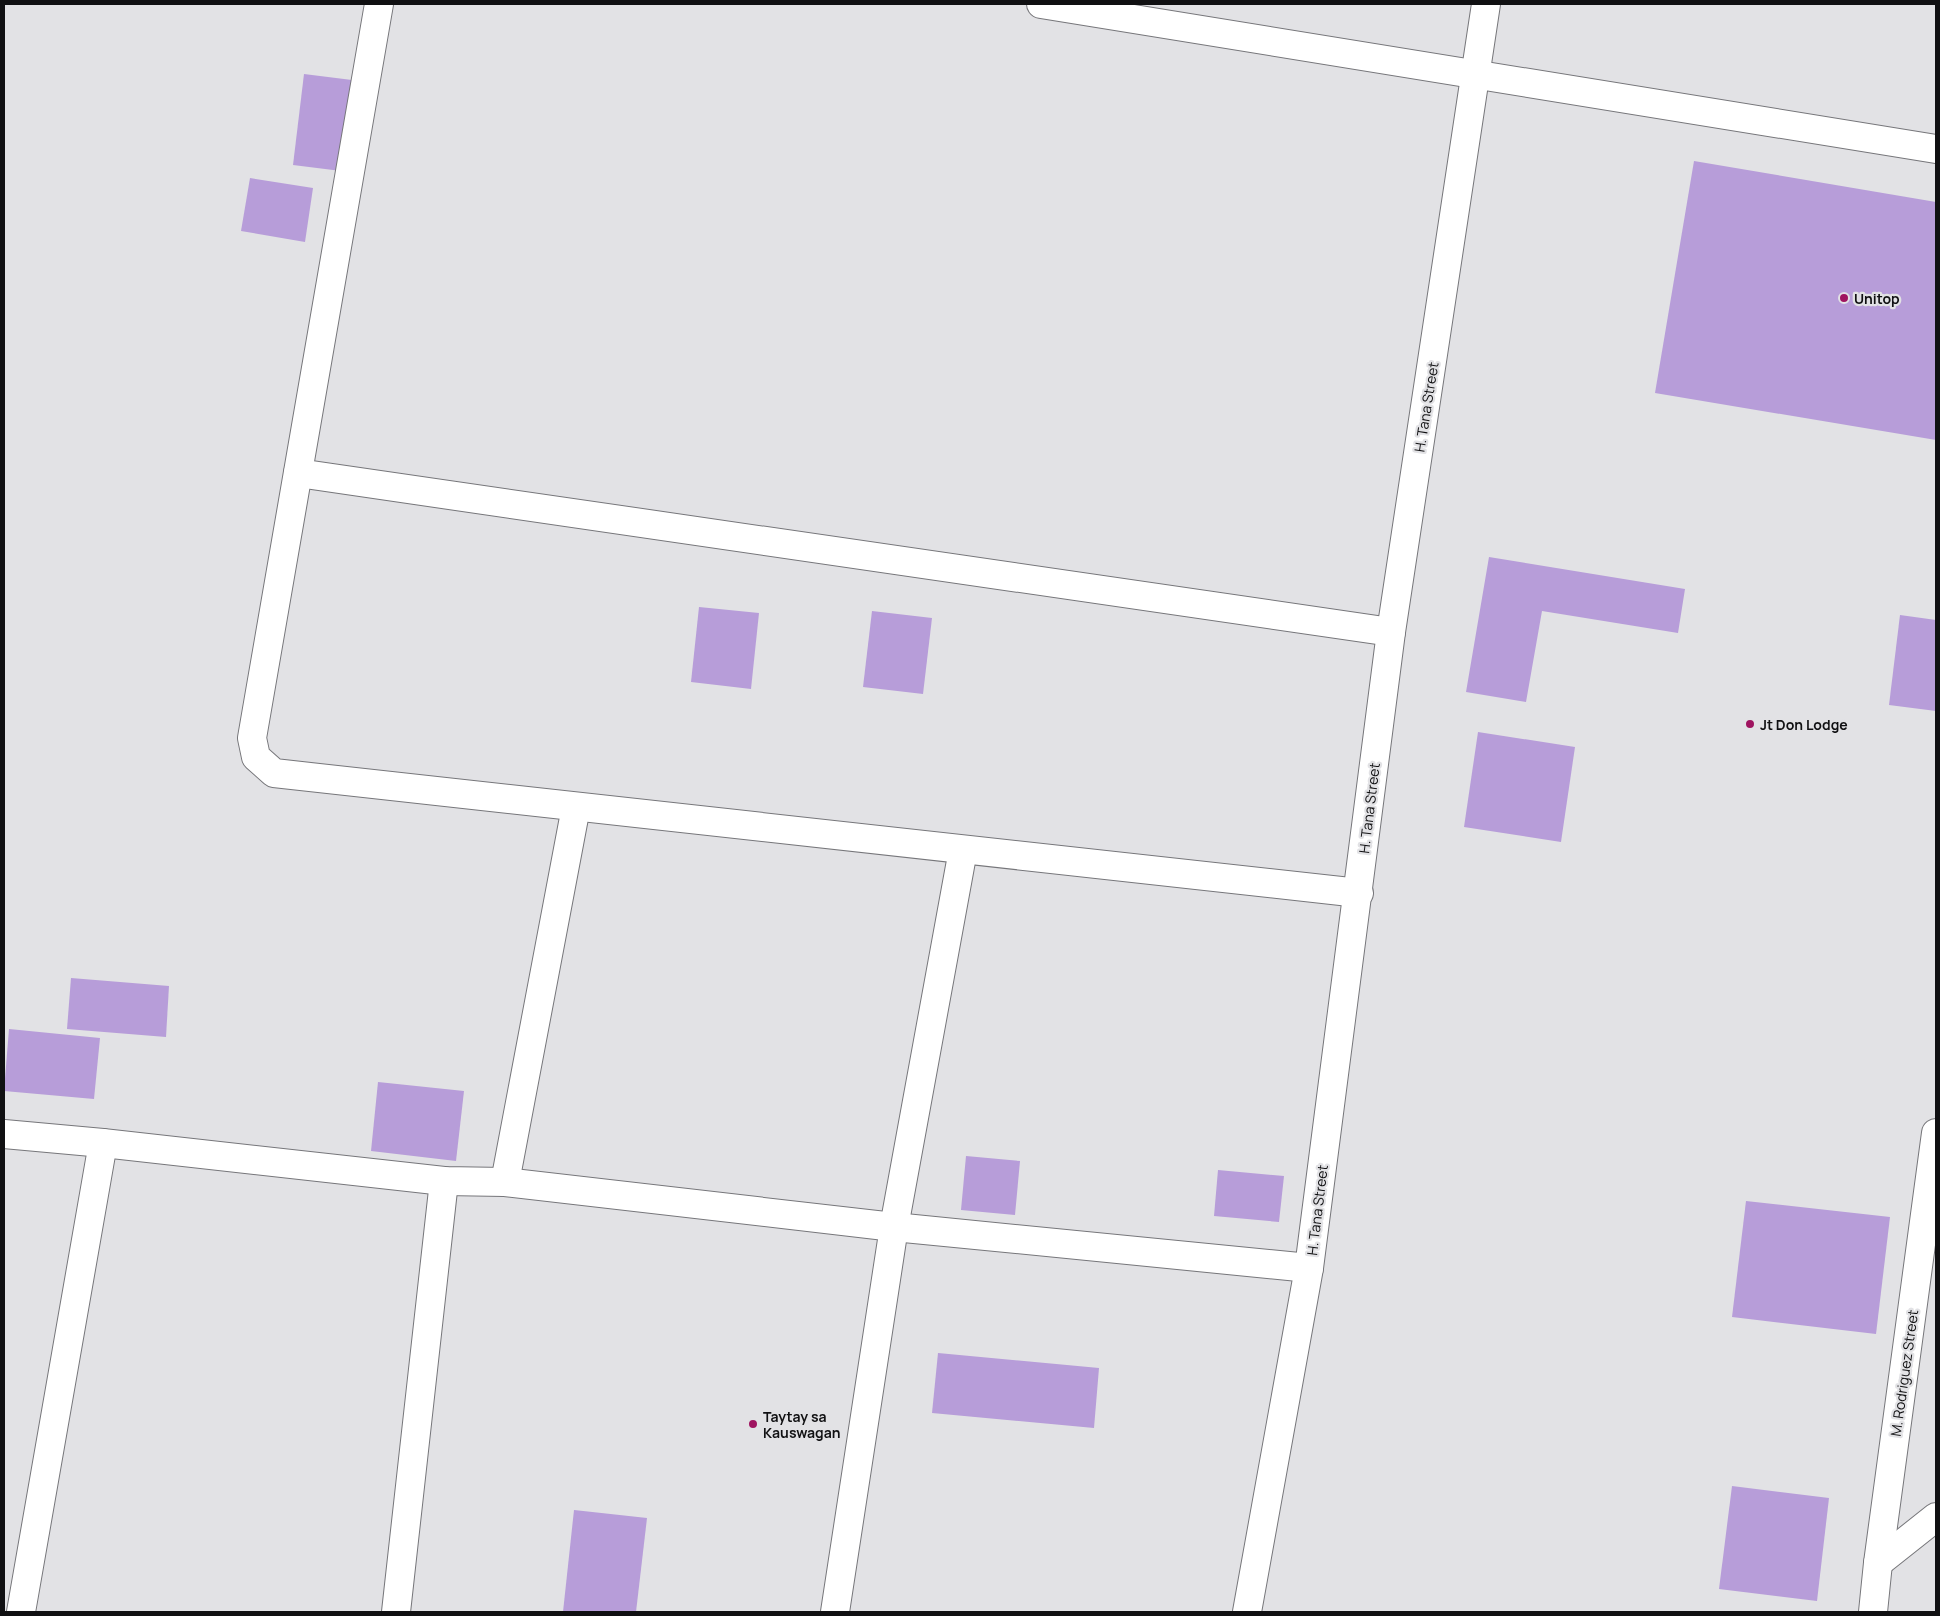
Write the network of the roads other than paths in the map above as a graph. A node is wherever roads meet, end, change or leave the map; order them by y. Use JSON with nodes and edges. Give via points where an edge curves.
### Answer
{"nodes":[{"id":1,"x":379,"y":4,"type":"edge"},
{"id":2,"x":1041,"y":4,"type":"edge"},
{"id":3,"x":1486,"y":4,"type":"edge"},
{"id":4,"x":1477,"y":74,"type":"junction"},
{"id":5,"x":1936,"y":149,"type":"edge"},
{"id":6,"x":298,"y":473,"type":"junction"},
{"id":7,"x":1391,"y":632,"type":"junction"},
{"id":8,"x":576,"y":807,"type":"junction"},
{"id":9,"x":963,"y":850,"type":"junction"},
{"id":10,"x":1359,"y":893,"type":"junction"},
{"id":11,"x":4,"y":1134,"type":"edge"},
{"id":12,"x":1936,"y":1134,"type":"edge"},
{"id":13,"x":103,"y":1142,"type":"junction"},
{"id":14,"x":444,"y":1181,"type":"junction"},
{"id":15,"x":505,"y":1182,"type":"junction"},
{"id":16,"x":894,"y":1227,"type":"junction"},
{"id":17,"x":1309,"y":1268,"type":"junction"},
{"id":18,"x":1936,"y":1517,"type":"edge"},
{"id":19,"x":1878,"y":1563,"type":"junction"},
{"id":20,"x":21,"y":1612,"type":"edge"},
{"id":21,"x":396,"y":1612,"type":"edge"},
{"id":22,"x":835,"y":1612,"type":"edge"},
{"id":23,"x":1247,"y":1612,"type":"edge"},
{"id":24,"x":1873,"y":1612,"type":"edge"}],
"edges":[{"from":1,"to":6,"type":"street"},
{"from":2,"to":4,"type":"street"},
{"from":3,"to":4,"type":"street","name":"H. Tana Street"},
{"from":4,"to":5,"type":"street"},
{"from":4,"to":7,"type":"street","name":"H. Tana Street"},
{"from":6,"to":7,"type":"street"},
{"from":6,"to":8,"type":"street","via":[[252,738],[256,757],[274,773]]},
{"from":7,"to":10,"type":"street","name":"H. Tana Street"},
{"from":8,"to":9,"type":"street"},
{"from":8,"to":15,"type":"street"},
{"from":9,"to":10,"type":"street"},
{"from":9,"to":16,"type":"street"},
{"from":10,"to":17,"type":"street","name":"H. Tana Street"},
{"from":11,"to":13,"type":"street"},
{"from":12,"to":19,"type":"street","name":"M. Rodriguez Street"},
{"from":13,"to":14,"type":"street"},
{"from":13,"to":20,"type":"street"},
{"from":14,"to":15,"type":"street"},
{"from":14,"to":21,"type":"street"},
{"from":15,"to":16,"type":"street"},
{"from":16,"to":17,"type":"street"},
{"from":16,"to":22,"type":"street"},
{"from":17,"to":23,"type":"street","name":"H. Tana Street"},
{"from":18,"to":19,"type":"street"},
{"from":19,"to":24,"type":"street","name":"M. Rodriguez Street"}]}
